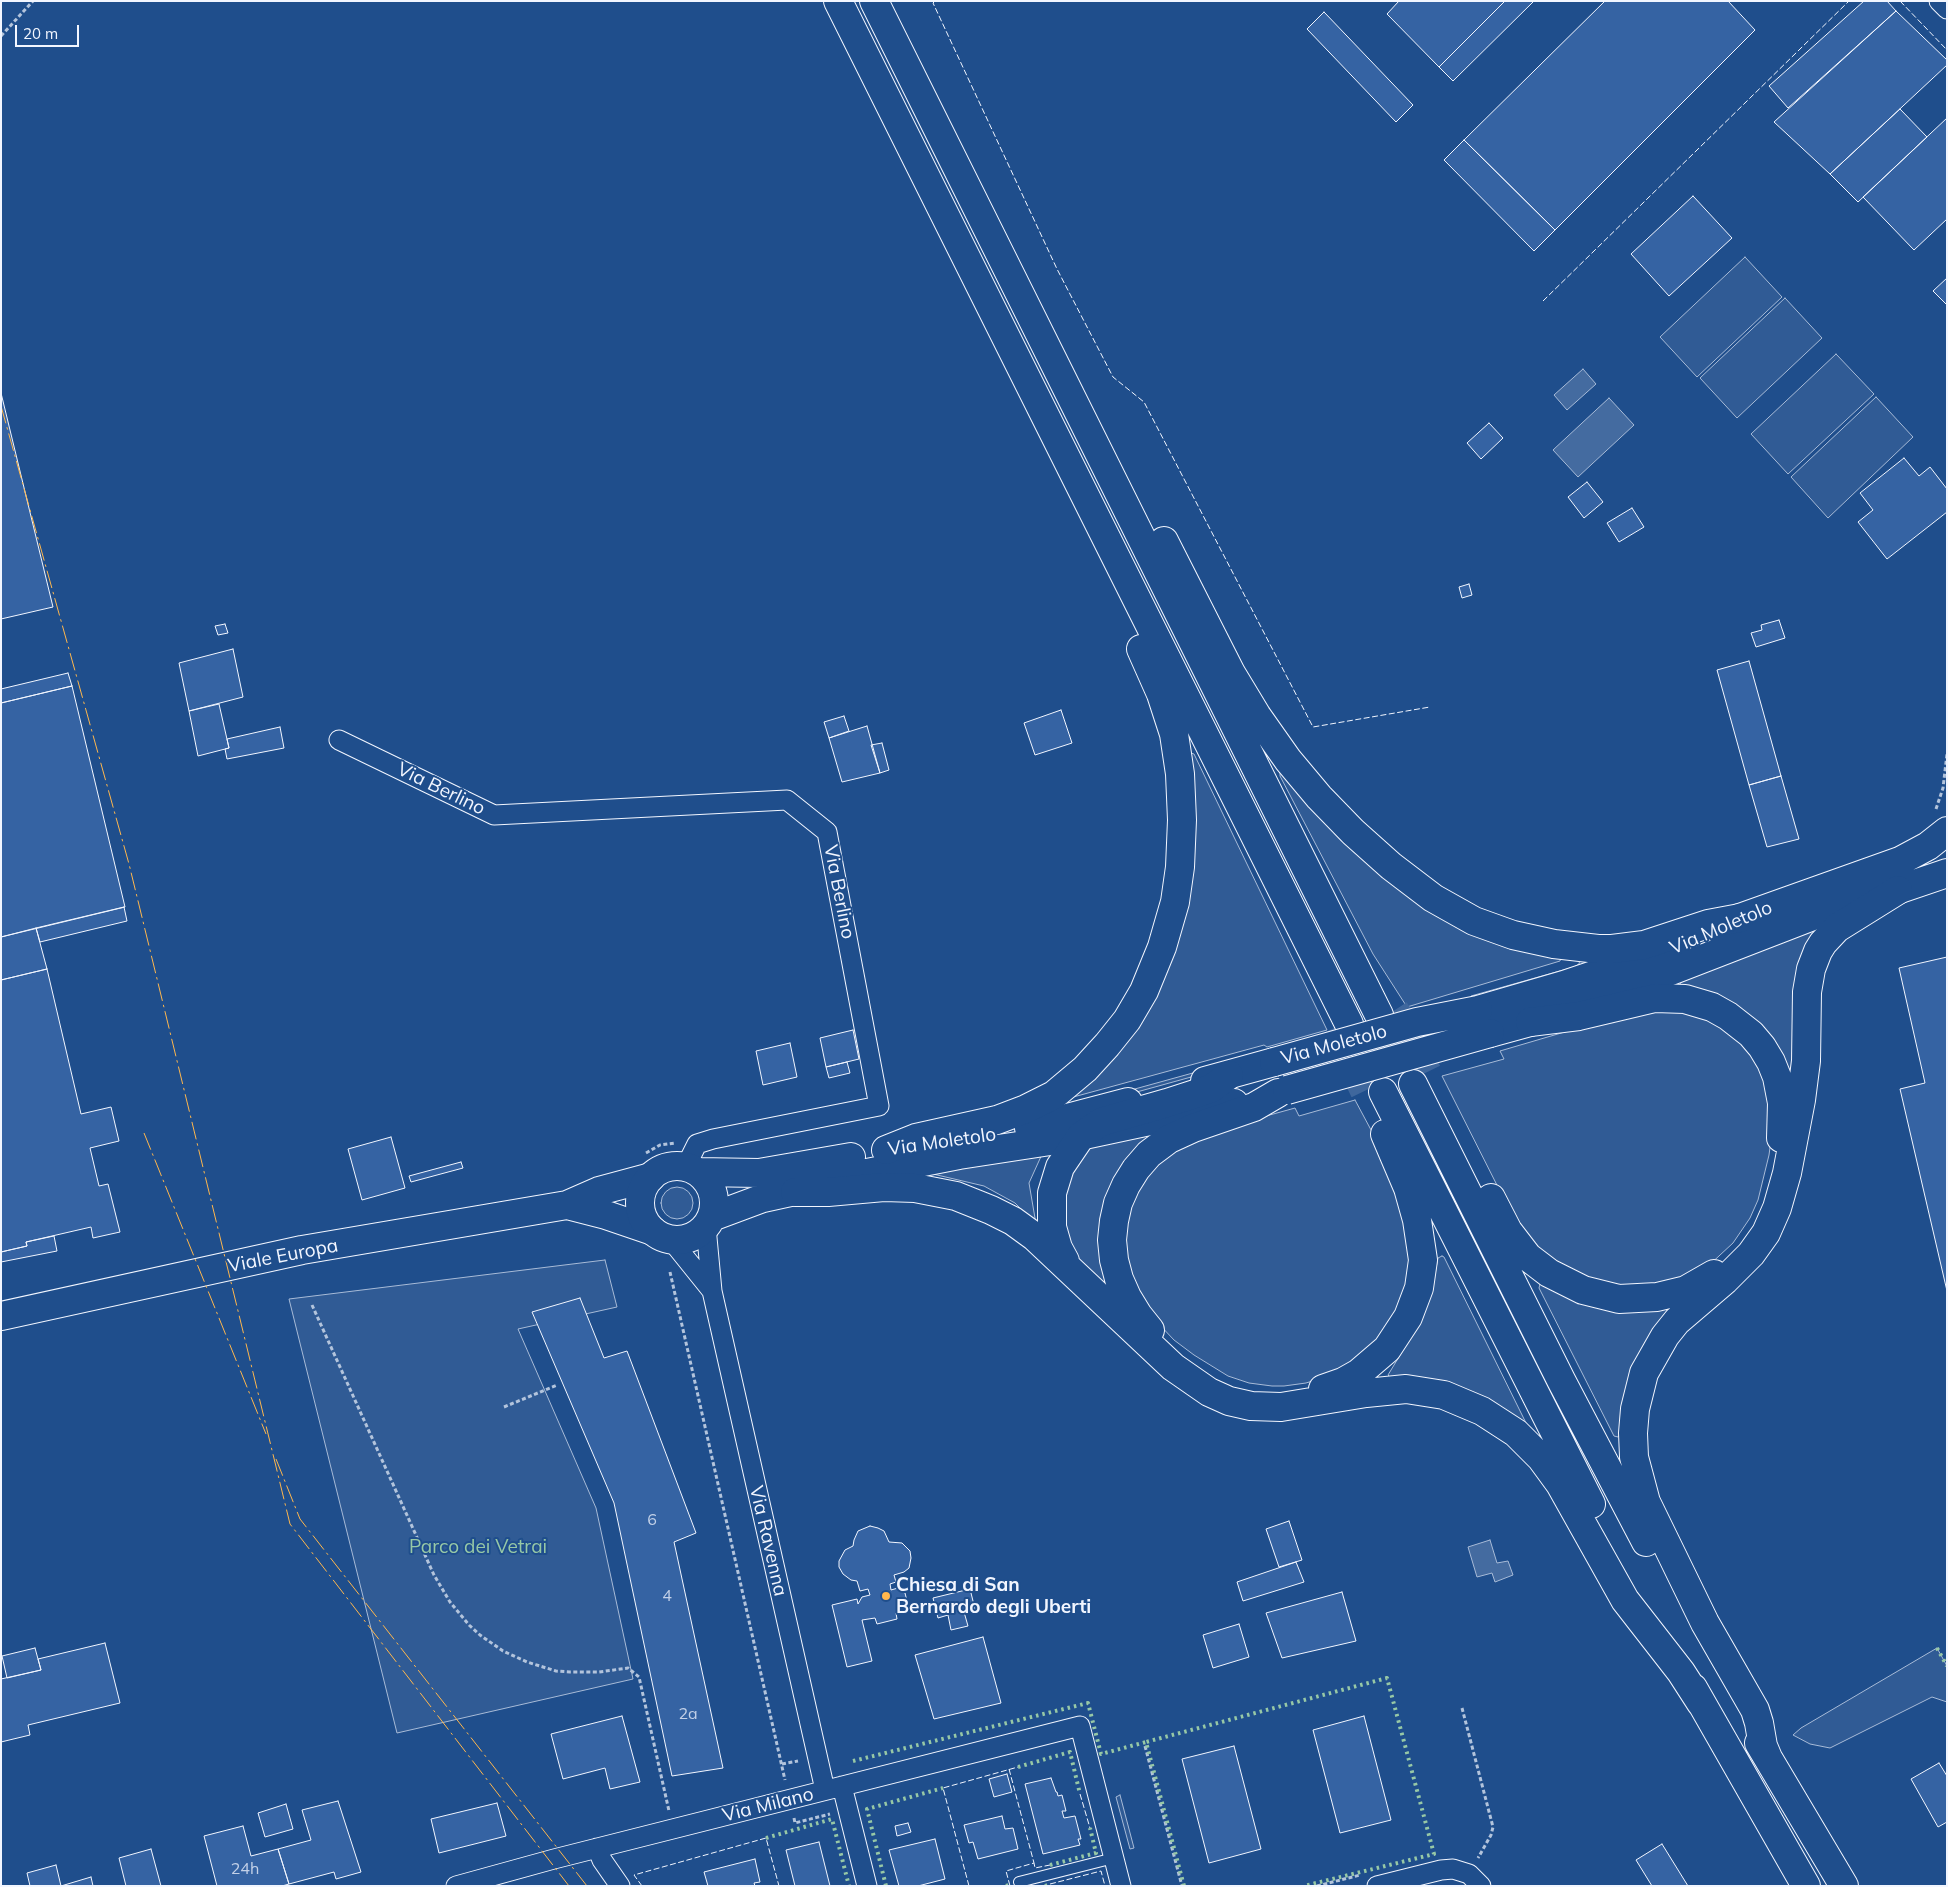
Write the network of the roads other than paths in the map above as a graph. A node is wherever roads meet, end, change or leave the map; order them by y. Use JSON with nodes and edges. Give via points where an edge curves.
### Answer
{"nodes":[{"id":1,"x":838,"y":1,"type":"edge"},
{"id":2,"x":874,"y":1,"type":"edge"},
{"id":3,"x":1939,"y":1,"type":"edge"},
{"id":4,"x":1947,"y":9,"type":"edge"},
{"id":5,"x":1046,"y":347,"type":"junction"},
{"id":6,"x":1075,"y":476,"type":"junction"},
{"id":7,"x":339,"y":740,"type":"dead end"},
{"id":8,"x":1947,"y":831,"type":"edge"},
{"id":9,"x":1947,"y":873,"type":"edge"},
{"id":10,"x":1898,"y":890,"type":"junction"},
{"id":11,"x":1740,"y":918,"type":"junction"},
{"id":12,"x":1387,"y":1013,"type":"tunnel mouth"},
{"id":13,"x":1484,"y":1021,"type":"junction"},
{"id":14,"x":1530,"y":1022,"type":"junction"},
{"id":15,"x":1341,"y":1026,"type":"tunnel mouth"},
{"id":16,"x":1229,"y":1075,"type":"junction"},
{"id":17,"x":1282,"y":1091,"type":"junction"},
{"id":18,"x":1082,"y":1136,"type":"junction"},
{"id":19,"x":886,"y":1150,"type":"junction"},
{"id":20,"x":692,"y":1169,"type":"junction"},
{"id":21,"x":651,"y":1177,"type":"junction"},
{"id":22,"x":795,"y":1192,"type":"junction"},
{"id":23,"x":566,"y":1205,"type":"junction"},
{"id":24,"x":709,"y":1222,"type":"junction"},
{"id":25,"x":662,"y":1236,"type":"junction"},
{"id":26,"x":1078,"y":1278,"type":"junction"},
{"id":27,"x":712,"y":1291,"type":"junction"},
{"id":28,"x":1,"y":1316,"type":"edge"},
{"id":29,"x":1701,"y":1703,"type":"junction"},
{"id":30,"x":1768,"y":1758,"type":"junction"},
{"id":31,"x":834,"y":1788,"type":"junction"},
{"id":32,"x":597,"y":1848,"type":"junction"},
{"id":33,"x":1114,"y":1858,"type":"junction"},
{"id":34,"x":1797,"y":1874,"type":"edge"},
{"id":35,"x":1019,"y":1882,"type":"dead end"},
{"id":36,"x":456,"y":1886,"type":"edge"},
{"id":37,"x":620,"y":1886,"type":"edge"},
{"id":38,"x":867,"y":1886,"type":"edge"},
{"id":39,"x":1120,"y":1886,"type":"edge"},
{"id":40,"x":1377,"y":1886,"type":"edge"},
{"id":41,"x":1481,"y":1886,"type":"edge"},
{"id":42,"x":1806,"y":1886,"type":"edge"},
{"id":43,"x":1844,"y":1886,"type":"edge"}],
"edges":[{"from":1,"to":6,"type":"main road"},
{"from":2,"to":5,"type":"main road"},
{"from":3,"to":4,"type":"street"},
{"from":5,"to":11,"type":"main road","via":[[1060,370],[1102,420],[1219,650],[1268,731],[1319,797],[1391,866],[1433,898],[1474,920],[1513,935],[1554,944],[1598,949],[1628,948]]},
{"from":5,"to":12,"type":"main road","via":[[1348,953]]},
{"from":6,"to":15,"type":"main road","via":[[1304,935],[1314,960],[1322,998]]},
{"from":6,"to":19,"type":"main road","via":[[1099,564],[1156,680],[1177,747],[1182,790],[1182,836],[1171,917],[1150,977],[1127,1020],[1096,1058],[1054,1095],[998,1120],[916,1138]]},
{"from":7,"to":20,"type":"street","name":"Via Berlino","via":[[494,815],[787,800],[827,832],[879,1106],[697,1144]]},
{"from":8,"to":11,"type":"main road","name":"Via Moletolo","via":[[1900,861]]},
{"from":9,"to":10,"type":"main road","name":"Via Moletolo"},
{"from":10,"to":14,"type":"main road","name":"Via Moletolo","via":[[1862,897]]},
{"from":10,"to":30,"type":"main road","via":[[1837,928],[1818,951],[1807,992],[1806,1061],[1801,1100],[1778,1208],[1751,1254],[1665,1336],[1644,1373],[1635,1409],[1634,1457],[1646,1502],[1705,1623],[1755,1710]]},
{"from":11,"to":13,"type":"main road","name":"Via Moletolo","via":[[1708,936],[1564,985]]},
{"from":13,"to":14,"type":"main road","name":"Via Moletolo"},
{"from":13,"to":16,"type":"main road","name":"Via Moletolo","bridge":true,"via":[[1417,1022]]},
{"from":13,"to":17,"type":"main road","name":"Via Moletolo","bridge":true},
{"from":14,"to":30,"type":"main road","via":[[1579,1016],[1655,998],[1675,998],[1703,1004],[1728,1016],[1750,1034],[1767,1054],[1774,1070],[1782,1119],[1780,1146],[1762,1214],[1747,1241],[1703,1282],[1686,1290],[1641,1299],[1619,1299],[1583,1290],[1557,1278],[1523,1251],[1504,1225],[1422,1082],[1629,1511]]},
{"from":16,"to":18,"type":"main road","via":[[1212,1088],[1101,1122]]},
{"from":16,"to":19,"type":"main road","name":"Via Moletolo","via":[[1025,1129],[918,1150]]},
{"from":17,"to":18,"type":"main road","name":"Via Moletolo"},
{"from":17,"to":29,"type":"main road","via":[[1254,1107],[1184,1131],[1155,1149],[1136,1169],[1115,1212],[1113,1230],[1119,1279],[1133,1307],[1171,1350],[1208,1377],[1233,1389],[1265,1396],[1334,1385],[1360,1373],[1381,1356],[1405,1322],[1416,1298],[1422,1260],[1417,1220],[1375,1095]]},
{"from":18,"to":22,"type":"main road","name":"Via Moletolo","via":[[959,1154],[821,1182]]},
{"from":18,"to":26,"type":"main road","via":[[1057,1175],[1051,1214],[1058,1248]]},
{"from":19,"to":20,"type":"main road","name":"Via Moletolo","via":[[759,1174]]},
{"from":20,"to":21,"type":"main road","name":"Via Moletolo","via":[[673,1166],[661,1169]]},
{"from":20,"to":24,"type":"main road","via":[[708,1181],[714,1193],[715,1208]]},
{"from":21,"to":23,"type":"main road","name":"Via Moletolo","via":[[599,1191]]},
{"from":21,"to":25,"type":"main road","via":[[643,1187],[640,1199],[644,1221]]},
{"from":22,"to":24,"type":"main road","name":"Via Moletolo","via":[[763,1198]]},
{"from":22,"to":26,"type":"main road","via":[[899,1187],[956,1196],[1013,1222]]},
{"from":23,"to":25,"type":"main road","name":"Via Moletolo","via":[[606,1215]]},
{"from":23,"to":28,"type":"main road","name":"Viale Europa","via":[[302,1250]]},
{"from":24,"to":25,"type":"main road","name":"Via Moletolo","via":[[696,1236],[684,1240]]},
{"from":24,"to":27,"type":"street","name":"Via Ravenna"},
{"from":25,"to":27,"type":"street"},
{"from":26,"to":29,"type":"main road","via":[[1173,1367],[1209,1392],[1229,1401],[1281,1408],[1406,1389],[1458,1400],[1500,1422],[1530,1445],[1551,1471],[1625,1600]]},
{"from":27,"to":31,"type":"street","name":"Via Ravenna"},
{"from":29,"to":34,"type":"main road"},
{"from":30,"to":43,"type":"main road"},
{"from":31,"to":32,"type":"street","name":"Via Milano"},
{"from":31,"to":33,"type":"street","name":"Via Milano","via":[[1080,1726]]},
{"from":31,"to":38,"type":"street","name":"Via Ravenna"},
{"from":32,"to":36,"type":"street","name":"Via Milano"},
{"from":32,"to":37,"type":"street"},
{"from":33,"to":35,"type":"lane"},
{"from":33,"to":39,"type":"street"},
{"from":34,"to":42,"type":"main road"},
{"from":40,"to":41,"type":"street","via":[[1454,1869],[1469,1874]]}]}
